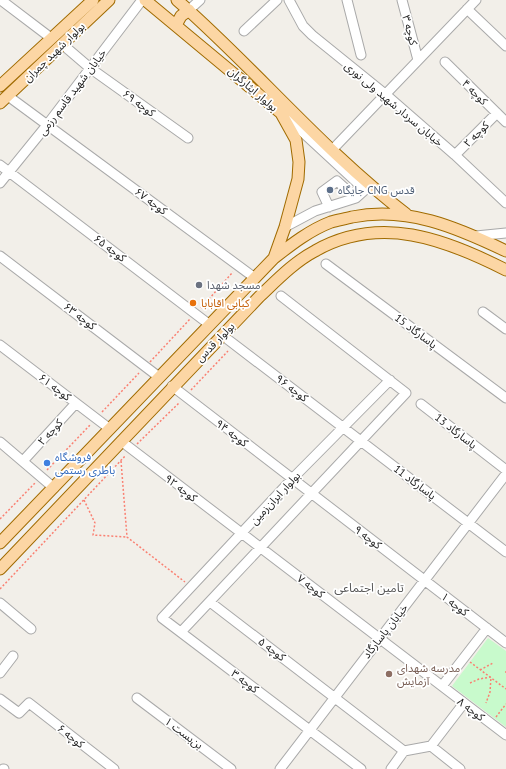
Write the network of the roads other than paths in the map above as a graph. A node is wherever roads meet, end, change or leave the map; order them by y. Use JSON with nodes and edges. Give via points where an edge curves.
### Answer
{"nodes":[{"id":1,"x":1,"y":0,"type":"edge"},
{"id":2,"x":92,"y":0,"type":"edge"},
{"id":3,"x":109,"y":0,"type":"edge"},
{"id":4,"x":144,"y":0,"type":"edge"},
{"id":5,"x":177,"y":0,"type":"edge"},
{"id":6,"x":200,"y":0,"type":"edge"},
{"id":7,"x":277,"y":0,"type":"edge"},
{"id":8,"x":290,"y":0,"type":"edge"},
{"id":9,"x":347,"y":0,"type":"edge"},
{"id":10,"x":402,"y":0,"type":"edge"},
{"id":11,"x":476,"y":0,"type":"edge"},
{"id":12,"x":467,"y":9,"type":"junction"},
{"id":13,"x":189,"y":10,"type":"junction"},
{"id":14,"x":176,"y":25,"type":"junction"},
{"id":15,"x":244,"y":31,"type":"dead end"},
{"id":16,"x":51,"y":38,"type":"junction"},
{"id":17,"x":62,"y":44,"type":"junction"},
{"id":18,"x":506,"y":46,"type":"edge"},
{"id":19,"x":361,"y":55,"type":"dead end"},
{"id":20,"x":418,"y":60,"type":"junction"},
{"id":21,"x":445,"y":62,"type":"dead end"},
{"id":22,"x":90,"y":68,"type":"junction"},
{"id":23,"x":0,"y":86,"type":"edge"},
{"id":24,"x":386,"y":94,"type":"junction"},
{"id":25,"x":4,"y":99,"type":"edge"},
{"id":26,"x":281,"y":113,"type":"junction"},
{"id":27,"x":497,"y":113,"type":"junction"},
{"id":28,"x":506,"y":122,"type":"edge"},
{"id":29,"x":48,"y":125,"type":"junction"},
{"id":30,"x":188,"y":138,"type":"dead end"},
{"id":31,"x":332,"y":150,"type":"junction"},
{"id":32,"x":455,"y":155,"type":"junction"},
{"id":33,"x":0,"y":165,"type":"edge"},
{"id":34,"x":10,"y":173,"type":"junction"},
{"id":35,"x":0,"y":183,"type":"edge"},
{"id":36,"x":356,"y":198,"type":"junction"},
{"id":37,"x":506,"y":203,"type":"edge"},
{"id":38,"x":329,"y":207,"type":"junction"},
{"id":39,"x":406,"y":214,"type":"junction"},
{"id":40,"x":285,"y":227,"type":"junction"},
{"id":41,"x":506,"y":233,"type":"edge"},
{"id":42,"x":476,"y":236,"type":"junction"},
{"id":43,"x":506,"y":250,"type":"edge"},
{"id":44,"x":0,"y":256,"type":"edge"},
{"id":45,"x":274,"y":258,"type":"junction"},
{"id":46,"x":326,"y":264,"type":"dead end"},
{"id":47,"x":506,"y":270,"type":"edge"},
{"id":48,"x":255,"y":278,"type":"junction"},
{"id":49,"x":281,"y":296,"type":"dead end"},
{"id":50,"x":483,"y":312,"type":"dead end"},
{"id":51,"x":210,"y":325,"type":"junction"},
{"id":52,"x":506,"y":329,"type":"edge"},
{"id":53,"x":222,"y":335,"type":"junction"},
{"id":54,"x":0,"y":345,"type":"edge"},
{"id":55,"x":159,"y":378,"type":"junction"},
{"id":56,"x":390,"y":380,"type":"junction"},
{"id":57,"x":172,"y":386,"type":"junction"},
{"id":58,"x":506,"y":398,"type":"edge"},
{"id":59,"x":76,"y":403,"type":"junction"},
{"id":60,"x":421,"y":404,"type":"dead end"},
{"id":61,"x":343,"y":427,"type":"junction"},
{"id":62,"x":110,"y":429,"type":"junction"},
{"id":63,"x":121,"y":441,"type":"junction"},
{"id":64,"x":361,"y":441,"type":"junction"},
{"id":65,"x":0,"y":442,"type":"edge"},
{"id":66,"x":23,"y":461,"type":"junction"},
{"id":67,"x":506,"y":470,"type":"edge"},
{"id":68,"x":506,"y":474,"type":"edge"},
{"id":69,"x":292,"y":479,"type":"junction"},
{"id":70,"x":54,"y":488,"type":"junction"},
{"id":71,"x":311,"y":494,"type":"junction"},
{"id":72,"x":468,"y":523,"type":"junction"},
{"id":73,"x":242,"y":533,"type":"junction"},
{"id":74,"x":1,"y":539,"type":"edge"},
{"id":75,"x":261,"y":548,"type":"junction"},
{"id":76,"x":506,"y":552,"type":"edge"},
{"id":77,"x":0,"y":569,"type":"edge"},
{"id":78,"x":424,"y":580,"type":"junction"},
{"id":79,"x":210,"y":602,"type":"junction"},
{"id":80,"x":0,"y":603,"type":"edge"},
{"id":81,"x":162,"y":618,"type":"joint"},
{"id":82,"x":486,"y":628,"type":"junction"},
{"id":83,"x":31,"y":629,"type":"dead end"},
{"id":84,"x":181,"y":632,"type":"junction"},
{"id":85,"x":380,"y":638,"type":"junction"},
{"id":86,"x":505,"y":641,"type":"edge"},
{"id":87,"x":13,"y":656,"type":"dead end"},
{"id":88,"x":0,"y":673,"type":"edge"},
{"id":89,"x":442,"y":686,"type":"junction"},
{"id":90,"x":335,"y":697,"type":"junction"},
{"id":91,"x":137,"y":698,"type":"dead end"},
{"id":92,"x":0,"y":699,"type":"edge"},
{"id":93,"x":464,"y":703,"type":"junction"},
{"id":94,"x":310,"y":730,"type":"junction"},
{"id":95,"x":506,"y":735,"type":"edge"},
{"id":96,"x":431,"y":746,"type":"junction"},
{"id":97,"x":404,"y":751,"type":"junction"},
{"id":98,"x":114,"y":769,"type":"edge"},
{"id":99,"x":231,"y":769,"type":"edge"},
{"id":100,"x":280,"y":769,"type":"edge"},
{"id":101,"x":362,"y":769,"type":"edge"},
{"id":102,"x":391,"y":769,"type":"edge"},
{"id":103,"x":460,"y":769,"type":"edge"}],
"edges":[{"from":1,"to":16,"type":"street"},
{"from":2,"to":16,"type":"main road","name":"بولوار شهید چمران"},
{"from":3,"to":17,"type":"main road","name":"بولوار شهید چمران"},
{"from":4,"to":14,"type":"main road","name":"بولوار ایثارگران"},
{"from":4,"to":22,"type":"street","name":"خیابان شهید قاسم رزمی"},
{"from":5,"to":13,"type":"main road","name":"بولوار ایثارگران"},
{"from":6,"to":13,"type":"street"},
{"from":7,"to":15,"type":"street"},
{"from":8,"to":24,"type":"street","name":"خیابان سردار شهید ولی نوری","via":[[303,26],[312,35]]},
{"from":9,"to":19,"type":"street"},
{"from":10,"to":20,"type":"street","name":"کوچه ۳"},
{"from":11,"to":12,"type":"street"},
{"from":12,"to":18,"type":"street"},
{"from":12,"to":20,"type":"street"},
{"from":13,"to":14,"type":"main road","via":[[181,16]]},
{"from":13,"to":31,"type":"main road","name":"بولوار ایثارگران"},
{"from":14,"to":26,"type":"main road","name":"بولوار ایثارگران"},
{"from":16,"to":23,"type":"main road","name":"بولوار شهید چمران"},
{"from":17,"to":22,"type":"street","name":"کوچه ۶۹"},
{"from":17,"to":25,"type":"main road","name":"بولوار شهید چمران"},
{"from":20,"to":24,"type":"street"},
{"from":21,"to":27,"type":"street","name":"کوچه ۴"},
{"from":22,"to":29,"type":"street","name":"خیابان شهید قاسم رزمی"},
{"from":22,"to":30,"type":"street","name":"کوچه ۶۹"},
{"from":24,"to":31,"type":"street"},
{"from":24,"to":32,"type":"street","name":"خیابان سردار شهید ولی نوری"},
{"from":25,"to":29,"type":"street","name":"کوچه ۶۷"},
{"from":26,"to":36,"type":"street","via":[[365,190]]},
{"from":26,"to":40,"type":"main road","name":"بولوار ایثارگران","via":[[296,140],[299,162],[298,179]]},
{"from":27,"to":28,"type":"street","name":"کوچه ۴"},
{"from":27,"to":32,"type":"street","name":"کوچه ۲"},
{"from":29,"to":34,"type":"street","name":"خیابان شهید قاسم رزمی"},
{"from":29,"to":48,"type":"street","name":"کوچه ۶۷"},
{"from":31,"to":39,"type":"main road","name":"بولوار ایثارگران","via":[[376,192]]},
{"from":32,"to":37,"type":"street","name":"خیابان سردار شهید ولی نوری"},
{"from":33,"to":34,"type":"street","name":"کوچه ۶۵"},
{"from":34,"to":35,"type":"street","name":"خیابان شهید قاسم رزمی"},
{"from":34,"to":51,"type":"street","name":"کوچه ۶۵"},
{"from":36,"to":38,"type":"street"},
{"from":36,"to":38,"type":"street","via":[[337,181],[322,192]]},
{"from":38,"to":40,"type":"street"},
{"from":39,"to":42,"type":"main road","name":"بولوار قدس","via":[[437,221]]},
{"from":39,"to":45,"type":"main road","name":"بولوار قدس","via":[[369,214],[331,222],[305,234]]},
{"from":40,"to":45,"type":"main road","name":"بولوار ایثارگران"},
{"from":41,"to":42,"type":"street"},
{"from":42,"to":43,"type":"main road","name":"بولوار قدس"},
{"from":44,"to":55,"type":"street","name":"کوچه ۶۳"},
{"from":45,"to":48,"type":"main road","name":"بولوار قدس"},
{"from":46,"to":58,"type":"street","name":"پاسارگاد 15"},
{"from":47,"to":53,"type":"main road","name":"بولوار قدس","via":[[466,250],[405,233],[372,232],[337,240],[314,251],[285,273]]},
{"from":48,"to":51,"type":"main road","name":"بولوار قدس"},
{"from":49,"to":56,"type":"street"},
{"from":50,"to":52,"type":"street"},
{"from":51,"to":55,"type":"main road","name":"بولوار قدس"},
{"from":53,"to":57,"type":"main road","name":"بولوار قدس"},
{"from":53,"to":61,"type":"street","name":"کوچه ۹۶"},
{"from":54,"to":59,"type":"street","name":"کوچه ۶۱"},
{"from":55,"to":62,"type":"main road","name":"بولوار قدس"},
{"from":56,"to":61,"type":"street","name":"بولوار ایران‌زمین"},
{"from":56,"to":64,"type":"street","via":[[406,393]]},
{"from":57,"to":63,"type":"main road","name":"بولوار قدس"},
{"from":57,"to":69,"type":"street","name":"کوچه ۹۴"},
{"from":59,"to":62,"type":"street","name":"کوچه ۶۱"},
{"from":59,"to":66,"type":"street","name":"کوچه ۲"},
{"from":60,"to":67,"type":"street","name":"پاسارگاد 13"},
{"from":61,"to":64,"type":"street","name":"کوچه ۹۶"},
{"from":61,"to":69,"type":"street","name":"بولوار ایران‌زمین"},
{"from":62,"to":70,"type":"main road","name":"بولوار قدس"},
{"from":63,"to":73,"type":"street","name":"کوچه ۹۲"},
{"from":63,"to":77,"type":"main road","name":"بولوار قدس"},
{"from":64,"to":71,"type":"street"},
{"from":64,"to":72,"type":"street","name":"پاسارگاد 11"},
{"from":65,"to":66,"type":"street"},
{"from":66,"to":70,"type":"street"},
{"from":68,"to":72,"type":"street","name":"خیابان پاسارگاد"},
{"from":69,"to":71,"type":"street","name":"کوچه ۹۴"},
{"from":69,"to":73,"type":"street","name":"بولوار ایران‌زمین"},
{"from":70,"to":74,"type":"main road","name":"بولوار قدس"},
{"from":71,"to":75,"type":"street"},
{"from":71,"to":78,"type":"street","name":"کوچه ۹"},
{"from":72,"to":76,"type":"street"},
{"from":72,"to":78,"type":"street","name":"خیابان پاسارگاد"},
{"from":73,"to":75,"type":"street","name":"کوچه ۹۲"},
{"from":73,"to":81,"type":"street","name":"بولوار ایران‌زمین"},
{"from":75,"to":79,"type":"street"},
{"from":75,"to":85,"type":"street","name":"کوچه ۷"},
{"from":78,"to":82,"type":"street","name":"کوچه ۱"},
{"from":78,"to":85,"type":"street","name":"خیابان پاسارگاد"},
{"from":79,"to":84,"type":"street"},
{"from":79,"to":90,"type":"street","name":"کوچه ۵"},
{"from":80,"to":83,"type":"street"},
{"from":81,"to":84,"type":"street","name":"کوچه ۳"},
{"from":82,"to":86,"type":"street","name":"کوچه ۱"},
{"from":82,"to":89,"type":"street"},
{"from":84,"to":94,"type":"street","name":"کوچه ۳"},
{"from":85,"to":89,"type":"street","name":"کوچه ۸"},
{"from":85,"to":90,"type":"street","name":"خیابان پاسارگاد"},
{"from":87,"to":88,"type":"street"},
{"from":89,"to":93,"type":"street","name":"کوچه ۸"},
{"from":90,"to":94,"type":"street","name":"خیابان پاسارگاد"},
{"from":90,"to":97,"type":"street","name":"کوچه ۵"},
{"from":91,"to":99,"type":"street","name":"بن‌بست ۱"},
{"from":92,"to":98,"type":"street","name":"کوچه ۶","via":[[19,713],[29,703]]},
{"from":93,"to":95,"type":"street","name":"کوچه ۸"},
{"from":93,"to":96,"type":"street"},
{"from":94,"to":100,"type":"street","name":"خیابان پاسارگاد"},
{"from":94,"to":101,"type":"street"},
{"from":96,"to":97,"type":"street"},
{"from":96,"to":103,"type":"street"},
{"from":97,"to":102,"type":"street"}]}
